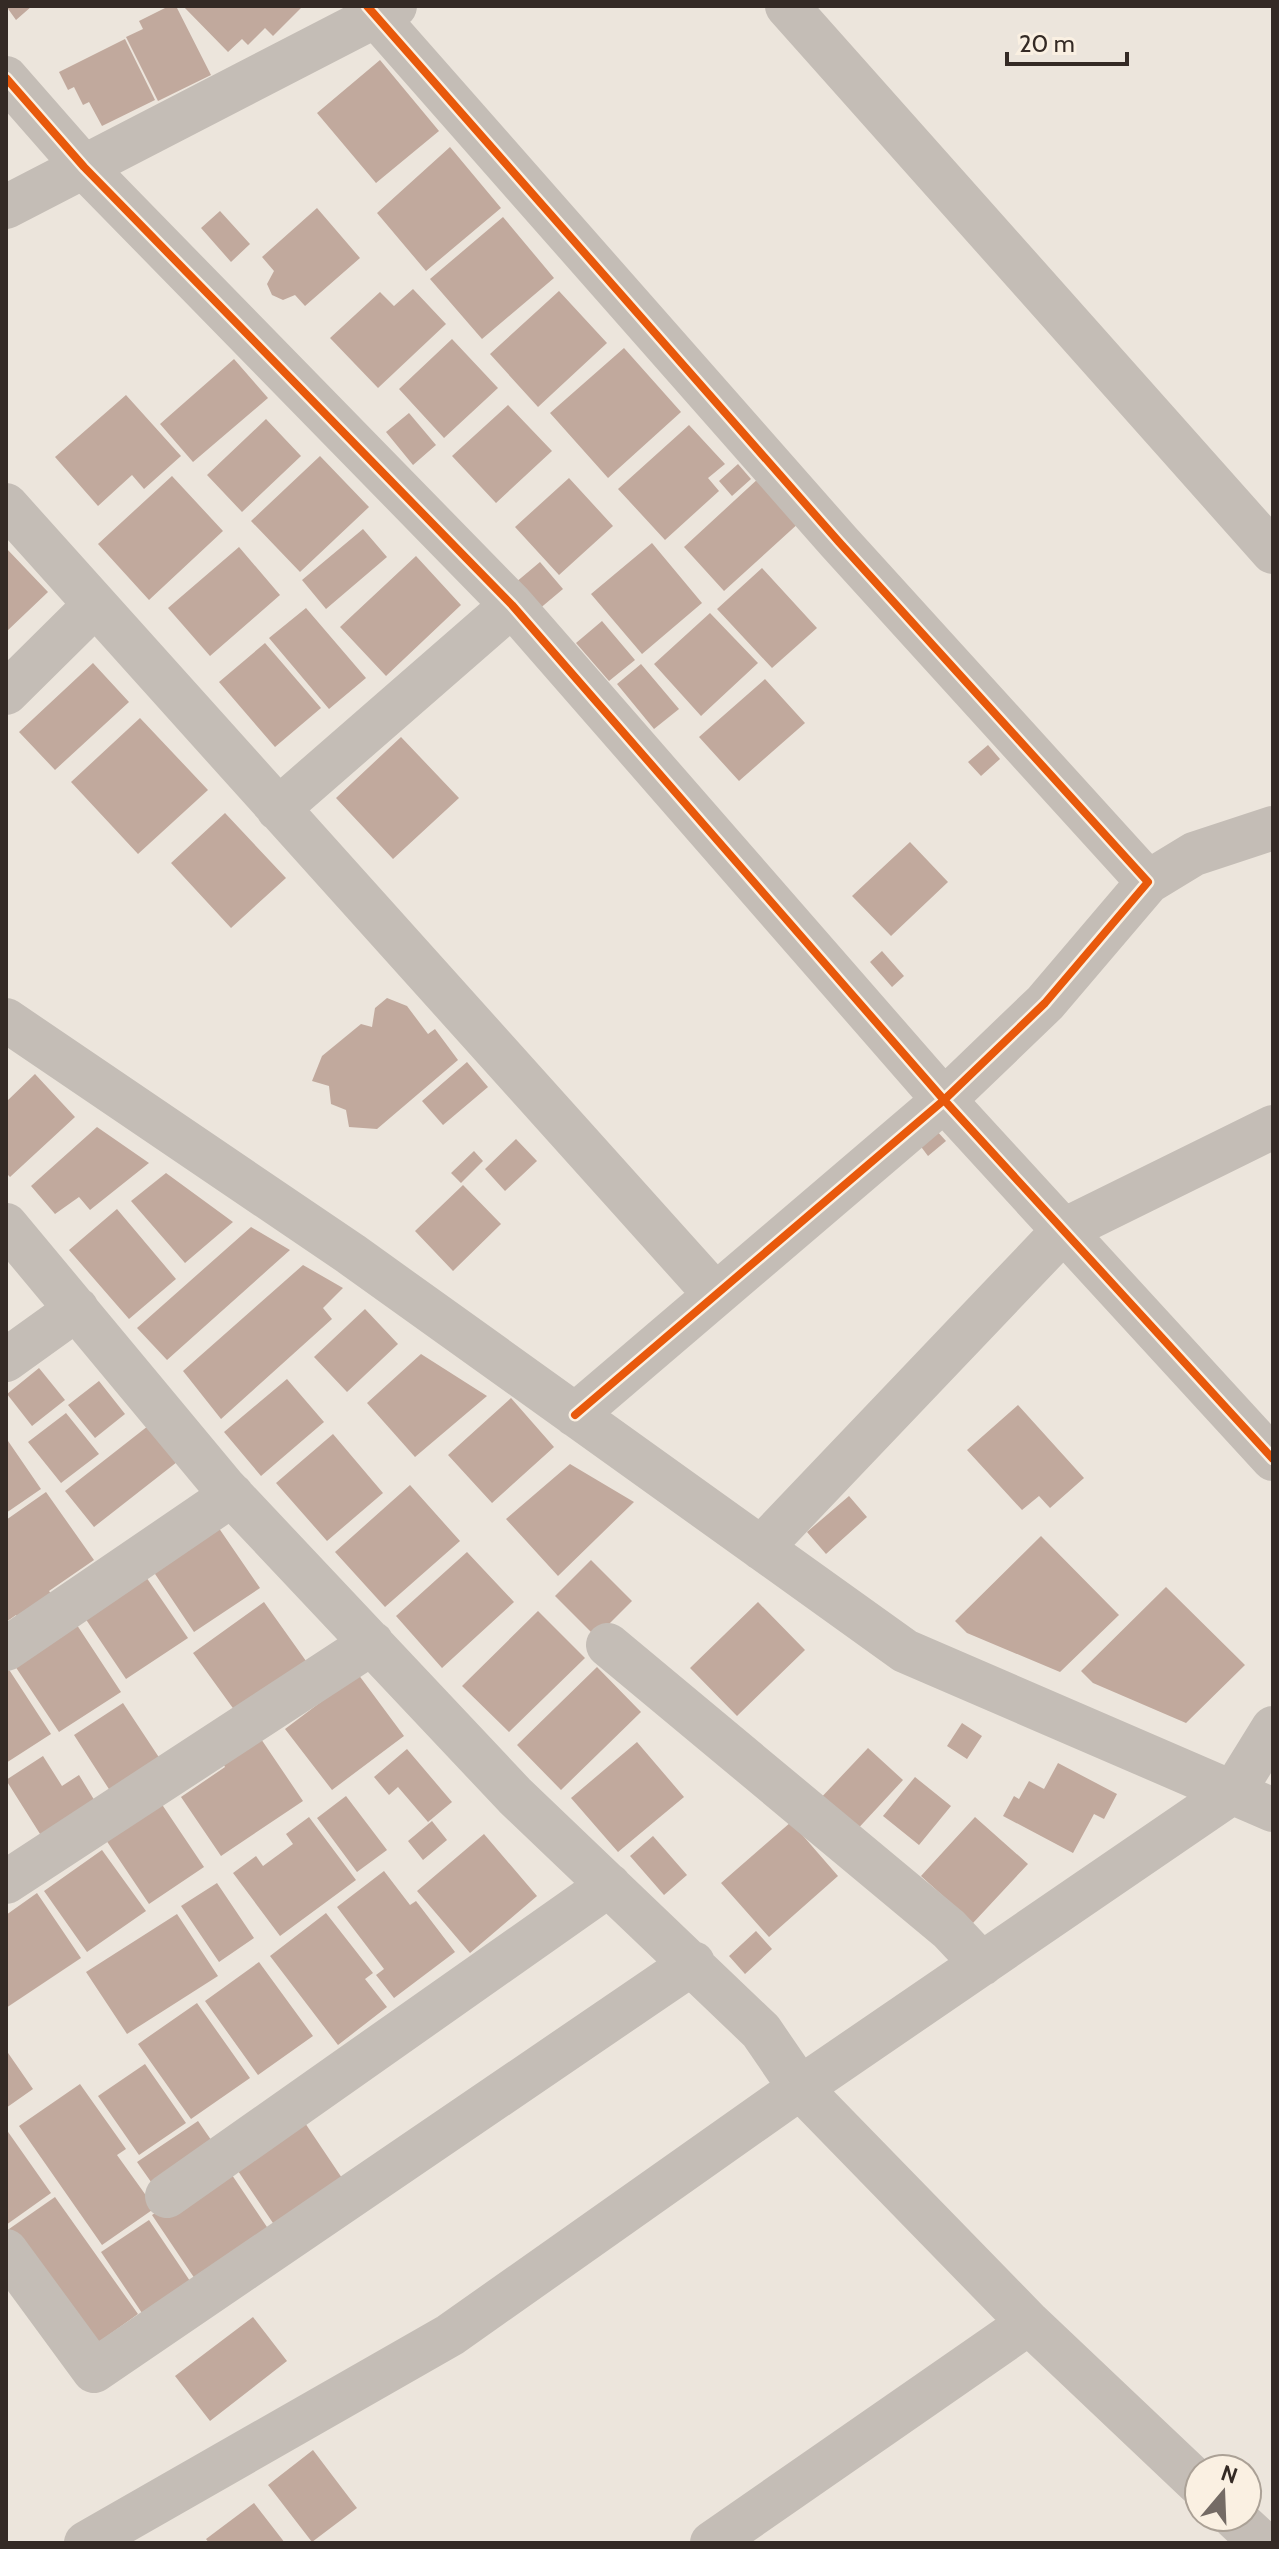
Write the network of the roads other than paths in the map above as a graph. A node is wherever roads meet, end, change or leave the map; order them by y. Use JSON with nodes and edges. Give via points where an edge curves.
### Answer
{"nodes":[{"id":1,"x":787,"y":6,"type":"edge"},
{"id":2,"x":379,"y":9,"type":"edge"},
{"id":3,"x":6,"y":78,"type":"edge"},
{"id":4,"x":84,"y":167,"type":"junction"},
{"id":5,"x":6,"y":207,"type":"edge"},
{"id":6,"x":6,"y":505,"type":"edge"},
{"id":7,"x":1273,"y":552,"type":"edge"},
{"id":8,"x":512,"y":605,"type":"junction"},
{"id":9,"x":94,"y":606,"type":"junction"},
{"id":10,"x":6,"y":693,"type":"edge"},
{"id":11,"x":278,"y":809,"type":"junction"},
{"id":12,"x":1273,"y":828,"type":"edge"},
{"id":13,"x":1148,"y":882,"type":"junction"},
{"id":14,"x":6,"y":1020,"type":"edge"},
{"id":15,"x":944,"y":1100,"type":"junction"},
{"id":16,"x":1273,"y":1127,"type":"edge"},
{"id":17,"x":6,"y":1225,"type":"edge"},
{"id":18,"x":1064,"y":1230,"type":"junction"},
{"id":19,"x":715,"y":1294,"type":"junction"},
{"id":20,"x":77,"y":1309,"type":"junction"},
{"id":21,"x":6,"y":1360,"type":"edge"},
{"id":22,"x":575,"y":1415,"type":"junction"},
{"id":23,"x":1273,"y":1459,"type":"edge"},
{"id":24,"x":232,"y":1495,"type":"junction"},
{"id":25,"x":761,"y":1548,"type":"junction"},
{"id":26,"x":372,"y":1643,"type":"junction"},
{"id":27,"x":608,"y":1645,"type":"dead end"},
{"id":28,"x":6,"y":1649,"type":"edge"},
{"id":29,"x":1273,"y":1728,"type":"edge"},
{"id":30,"x":1234,"y":1791,"type":"junction"},
{"id":31,"x":1273,"y":1810,"type":"edge"},
{"id":32,"x":6,"y":1882,"type":"edge"},
{"id":33,"x":609,"y":1885,"type":"junction"},
{"id":34,"x":693,"y":1963,"type":"junction"},
{"id":35,"x":982,"y":1964,"type":"junction"},
{"id":36,"x":800,"y":2088,"type":"junction"},
{"id":37,"x":167,"y":2196,"type":"dead end"},
{"id":38,"x":6,"y":2251,"type":"edge"},
{"id":39,"x":1029,"y":2323,"type":"junction"},
{"id":40,"x":1183,"y":2469,"type":"edge"},
{"id":41,"x":86,"y":2543,"type":"edge"},
{"id":42,"x":712,"y":2543,"type":"edge"}],
"edges":[{"from":1,"to":7,"type":"street"},
{"from":2,"to":4,"type":"street"},
{"from":2,"to":13,"type":"street","via":[[839,542]]},
{"from":3,"to":4,"type":"street"},
{"from":4,"to":5,"type":"street"},
{"from":4,"to":8,"type":"street"},
{"from":6,"to":9,"type":"street"},
{"from":8,"to":11,"type":"street"},
{"from":8,"to":15,"type":"street"},
{"from":9,"to":10,"type":"street"},
{"from":9,"to":11,"type":"street"},
{"from":11,"to":19,"type":"street"},
{"from":12,"to":13,"type":"street","via":[[1194,854]]},
{"from":13,"to":15,"type":"street","via":[[1045,1003]]},
{"from":14,"to":22,"type":"street","via":[[351,1254]]},
{"from":15,"to":18,"type":"street"},
{"from":15,"to":19,"type":"street"},
{"from":16,"to":18,"type":"street"},
{"from":17,"to":20,"type":"street"},
{"from":18,"to":23,"type":"street"},
{"from":18,"to":25,"type":"street"},
{"from":19,"to":22,"type":"street"},
{"from":20,"to":21,"type":"street"},
{"from":20,"to":24,"type":"street"},
{"from":22,"to":25,"type":"street"},
{"from":24,"to":26,"type":"street"},
{"from":24,"to":28,"type":"street"},
{"from":25,"to":30,"type":"street","via":[[905,1651]]},
{"from":26,"to":32,"type":"street"},
{"from":26,"to":33,"type":"street","via":[[515,1796]]},
{"from":27,"to":35,"type":"street","via":[[949,1929]]},
{"from":29,"to":30,"type":"street"},
{"from":30,"to":31,"type":"street"},
{"from":30,"to":35,"type":"street"},
{"from":33,"to":34,"type":"street"},
{"from":33,"to":37,"type":"street"},
{"from":34,"to":36,"type":"street","via":[[761,2031]]},
{"from":34,"to":38,"type":"street","via":[[94,2371]]},
{"from":35,"to":36,"type":"street"},
{"from":36,"to":39,"type":"street"},
{"from":36,"to":41,"type":"street","via":[[450,2335]]},
{"from":39,"to":40,"type":"street"},
{"from":39,"to":42,"type":"street"}]}
